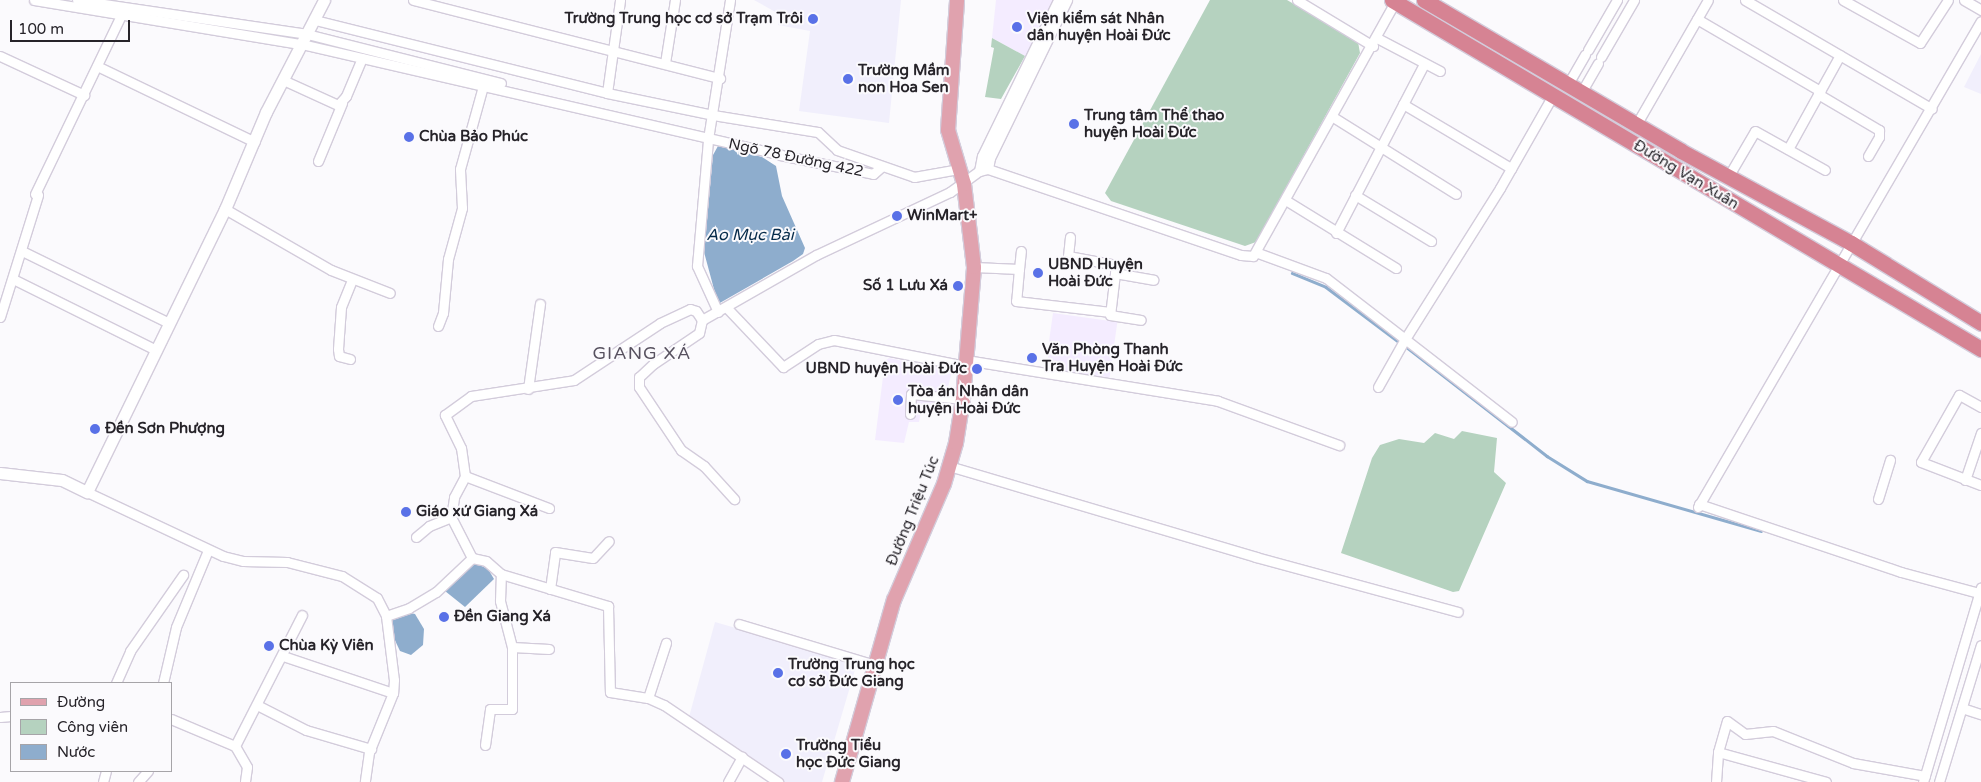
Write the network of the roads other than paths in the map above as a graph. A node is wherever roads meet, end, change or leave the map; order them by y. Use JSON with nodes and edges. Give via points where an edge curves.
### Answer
{"nodes":[{"id":1,"x":34,"y":0,"type":"edge"},
{"id":2,"x":77,"y":0,"type":"edge"},
{"id":3,"x":324,"y":0,"type":"edge"},
{"id":4,"x":413,"y":0,"type":"edge"},
{"id":5,"x":620,"y":0,"type":"edge"},
{"id":6,"x":675,"y":0,"type":"edge"},
{"id":7,"x":730,"y":0,"type":"edge"},
{"id":8,"x":956,"y":0,"type":"edge"},
{"id":9,"x":1058,"y":0,"type":"edge"},
{"id":10,"x":1067,"y":0,"type":"edge"},
{"id":11,"x":1297,"y":0,"type":"edge"},
{"id":12,"x":1424,"y":0,"type":"edge"},
{"id":13,"x":1617,"y":0,"type":"edge"},
{"id":14,"x":1634,"y":0,"type":"edge"},
{"id":15,"x":1708,"y":0,"type":"edge"},
{"id":16,"x":1745,"y":0,"type":"edge"},
{"id":17,"x":1843,"y":0,"type":"edge"},
{"id":18,"x":1948,"y":0,"type":"edge"},
{"id":19,"x":1964,"y":0,"type":"edge"},
{"id":20,"x":1393,"y":1,"type":"edge"},
{"id":21,"x":1981,"y":10,"type":"edge"},
{"id":22,"x":122,"y":13,"type":"junction"},
{"id":23,"x":1698,"y":19,"type":"junction"},
{"id":24,"x":315,"y":20,"type":"junction"},
{"id":25,"x":1981,"y":21,"type":"edge"},
{"id":26,"x":304,"y":39,"type":"junction"},
{"id":27,"x":1375,"y":42,"type":"junction"},
{"id":28,"x":614,"y":50,"type":"junction"},
{"id":29,"x":1840,"y":55,"type":"junction"},
{"id":30,"x":0,"y":56,"type":"edge"},
{"id":31,"x":362,"y":58,"type":"junction"},
{"id":32,"x":665,"y":63,"type":"junction"},
{"id":33,"x":1424,"y":64,"type":"junction"},
{"id":34,"x":97,"y":66,"type":"junction"},
{"id":35,"x":1440,"y":71,"type":"dead end"},
{"id":36,"x":720,"y":78,"type":"junction"},
{"id":37,"x":283,"y":80,"type":"junction"},
{"id":38,"x":501,"y":83,"type":"dead end"},
{"id":39,"x":1568,"y":84,"type":"junction"},
{"id":40,"x":483,"y":86,"type":"junction"},
{"id":41,"x":1582,"y":91,"type":"junction"},
{"id":42,"x":1819,"y":92,"type":"junction"},
{"id":43,"x":607,"y":93,"type":"junction"},
{"id":44,"x":84,"y":95,"type":"junction"},
{"id":45,"x":1553,"y":95,"type":"junction"},
{"id":46,"x":342,"y":102,"type":"junction"},
{"id":47,"x":1403,"y":104,"type":"junction"},
{"id":48,"x":1932,"y":109,"type":"junction"},
{"id":49,"x":713,"y":115,"type":"junction"},
{"id":50,"x":1333,"y":118,"type":"junction"},
{"id":51,"x":1636,"y":125,"type":"junction"},
{"id":52,"x":708,"y":139,"type":"junction"},
{"id":53,"x":256,"y":142,"type":"junction"},
{"id":54,"x":1381,"y":146,"type":"junction"},
{"id":55,"x":1788,"y":149,"type":"junction"},
{"id":56,"x":837,"y":150,"type":"junction"},
{"id":57,"x":1868,"y":156,"type":"dead end"},
{"id":58,"x":318,"y":161,"type":"dead end"},
{"id":59,"x":835,"y":166,"type":"junction"},
{"id":60,"x":881,"y":167,"type":"junction"},
{"id":61,"x":1511,"y":168,"type":"junction"},
{"id":62,"x":959,"y":169,"type":"junction"},
{"id":63,"x":984,"y":170,"type":"junction"},
{"id":64,"x":1825,"y":170,"type":"dead end"},
{"id":65,"x":1728,"y":177,"type":"junction"},
{"id":66,"x":964,"y":184,"type":"junction"},
{"id":67,"x":1456,"y":194,"type":"dead end"},
{"id":68,"x":1356,"y":195,"type":"junction"},
{"id":69,"x":1287,"y":201,"type":"junction"},
{"id":70,"x":225,"y":209,"type":"junction"},
{"id":71,"x":1336,"y":233,"type":"junction"},
{"id":72,"x":1070,"y":236,"type":"dead end"},
{"id":73,"x":1431,"y":241,"type":"dead end"},
{"id":74,"x":1851,"y":244,"type":"junction"},
{"id":75,"x":22,"y":251,"type":"junction"},
{"id":76,"x":1021,"y":252,"type":"dead end"},
{"id":77,"x":1258,"y":253,"type":"junction"},
{"id":78,"x":974,"y":267,"type":"junction"},
{"id":79,"x":1840,"y":267,"type":"junction"},
{"id":80,"x":1396,"y":268,"type":"dead end"},
{"id":81,"x":1019,"y":269,"type":"junction"},
{"id":82,"x":1115,"y":273,"type":"junction"},
{"id":83,"x":13,"y":279,"type":"junction"},
{"id":84,"x":352,"y":280,"type":"junction"},
{"id":85,"x":1153,"y":280,"type":"dead end"},
{"id":86,"x":390,"y":293,"type":"dead end"},
{"id":87,"x":540,"y":304,"type":"dead end"},
{"id":88,"x":722,"y":310,"type":"junction"},
{"id":89,"x":1110,"y":312,"type":"junction"},
{"id":90,"x":0,"y":317,"type":"edge"},
{"id":91,"x":702,"y":320,"type":"junction"},
{"id":92,"x":1141,"y":320,"type":"dead end"},
{"id":93,"x":169,"y":323,"type":"junction"},
{"id":94,"x":1981,"y":323,"type":"edge"},
{"id":95,"x":438,"y":326,"type":"dead end"},
{"id":96,"x":1405,"y":339,"type":"junction"},
{"id":97,"x":156,"y":350,"type":"junction"},
{"id":98,"x":1981,"y":350,"type":"edge"},
{"id":99,"x":350,"y":358,"type":"dead end"},
{"id":100,"x":965,"y":363,"type":"junction"},
{"id":101,"x":1378,"y":387,"type":"dead end"},
{"id":102,"x":528,"y":389,"type":"junction"},
{"id":103,"x":963,"y":399,"type":"junction"},
{"id":104,"x":1981,"y":407,"type":"edge"},
{"id":105,"x":910,"y":414,"type":"dead end"},
{"id":106,"x":1512,"y":422,"type":"dead end"},
{"id":107,"x":1981,"y":433,"type":"edge"},
{"id":108,"x":1339,"y":445,"type":"dead end"},
{"id":109,"x":1890,"y":460,"type":"dead end"},
{"id":110,"x":949,"y":466,"type":"junction"},
{"id":111,"x":0,"y":472,"type":"edge"},
{"id":112,"x":465,"y":476,"type":"junction"},
{"id":113,"x":1965,"y":480,"type":"junction"},
{"id":114,"x":1981,"y":485,"type":"edge"},
{"id":115,"x":87,"y":492,"type":"junction"},
{"id":116,"x":734,"y":499,"type":"dead end"},
{"id":117,"x":1878,"y":499,"type":"dead end"},
{"id":118,"x":549,"y":508,"type":"dead end"},
{"id":119,"x":450,"y":517,"type":"junction"},
{"id":120,"x":416,"y":536,"type":"dead end"},
{"id":121,"x":609,"y":540,"type":"dead end"},
{"id":122,"x":208,"y":550,"type":"junction"},
{"id":123,"x":472,"y":558,"type":"junction"},
{"id":124,"x":501,"y":574,"type":"junction"},
{"id":125,"x":183,"y":575,"type":"dead end"},
{"id":126,"x":550,"y":589,"type":"junction"},
{"id":127,"x":1980,"y":590,"type":"edge"},
{"id":128,"x":1458,"y":612,"type":"dead end"},
{"id":129,"x":302,"y":615,"type":"dead end"},
{"id":130,"x":386,"y":616,"type":"junction"},
{"id":131,"x":739,"y":624,"type":"dead end"},
{"id":132,"x":666,"y":642,"type":"dead end"},
{"id":133,"x":1981,"y":645,"type":"edge"},
{"id":134,"x":512,"y":647,"type":"junction"},
{"id":135,"x":549,"y":649,"type":"dead end"},
{"id":136,"x":283,"y":656,"type":"junction"},
{"id":137,"x":1979,"y":658,"type":"edge"},
{"id":138,"x":875,"y":665,"type":"junction"},
{"id":139,"x":116,"y":682,"type":"edge"},
{"id":140,"x":163,"y":682,"type":"edge"},
{"id":141,"x":393,"y":694,"type":"junction"},
{"id":142,"x":648,"y":698,"type":"junction"},
{"id":143,"x":258,"y":705,"type":"junction"},
{"id":144,"x":1962,"y":708,"type":"junction"},
{"id":145,"x":1981,"y":714,"type":"edge"},
{"id":146,"x":172,"y":720,"type":"edge"},
{"id":147,"x":485,"y":745,"type":"dead end"},
{"id":148,"x":235,"y":746,"type":"junction"},
{"id":149,"x":371,"y":749,"type":"junction"},
{"id":150,"x":1718,"y":752,"type":"junction"},
{"id":151,"x":742,"y":757,"type":"junction"},
{"id":152,"x":147,"y":772,"type":"edge"},
{"id":153,"x":1924,"y":779,"type":"edge"},
{"id":154,"x":138,"y":782,"type":"edge"},
{"id":155,"x":245,"y":782,"type":"edge"},
{"id":156,"x":365,"y":782,"type":"edge"},
{"id":157,"x":728,"y":782,"type":"edge"},
{"id":158,"x":778,"y":782,"type":"edge"},
{"id":159,"x":842,"y":782,"type":"edge"},
{"id":160,"x":1716,"y":782,"type":"edge"},
{"id":161,"x":1826,"y":782,"type":"edge"},
{"id":162,"x":1940,"y":782,"type":"edge"}],
"edges":[{"from":1,"to":22,"type":"street"},
{"from":2,"to":26,"type":"street"},
{"from":3,"to":24,"type":"street"},
{"from":4,"to":28,"type":"street"},
{"from":5,"to":28,"type":"street"},
{"from":6,"to":32,"type":"street"},
{"from":7,"to":36,"type":"street"},
{"from":8,"to":62,"type":"main road","name":"Đường Triệu Túc","via":[[948,130]]},
{"from":9,"to":63,"type":"street","via":[[982,156]]},
{"from":10,"to":63,"type":"street"},
{"from":11,"to":27,"type":"street"},
{"from":12,"to":39,"type":"highway","name":"Đường Vạn Xuân"},
{"from":13,"to":39,"type":"street"},
{"from":14,"to":41,"type":"street"},
{"from":15,"to":23,"type":"street"},
{"from":16,"to":29,"type":"street"},
{"from":17,"to":18,"type":"street","via":[[1920,43]]},
{"from":19,"to":21,"type":"street"},
{"from":20,"to":27,"type":"street"},
{"from":20,"to":45,"type":"highway","name":"Đường Vạn Xuân"},
{"from":22,"to":26,"type":"street"},
{"from":22,"to":34,"type":"street"},
{"from":23,"to":42,"type":"street"},
{"from":23,"to":51,"type":"street"},
{"from":24,"to":26,"type":"street"},
{"from":24,"to":43,"type":"street"},
{"from":25,"to":48,"type":"street"},
{"from":26,"to":31,"type":"street","name":"Ngõ 78 Đường 422"},
{"from":26,"to":37,"type":"street"},
{"from":26,"to":38,"type":"street"},
{"from":27,"to":33,"type":"street"},
{"from":27,"to":50,"type":"street"},
{"from":28,"to":32,"type":"street"},
{"from":28,"to":43,"type":"street"},
{"from":29,"to":42,"type":"street"},
{"from":29,"to":48,"type":"street"},
{"from":30,"to":44,"type":"street"},
{"from":31,"to":40,"type":"street","name":"Ngõ 78 Đường 422"},
{"from":31,"to":46,"type":"street"},
{"from":32,"to":36,"type":"street"},
{"from":33,"to":35,"type":"street"},
{"from":33,"to":47,"type":"street"},
{"from":34,"to":44,"type":"street"},
{"from":34,"to":53,"type":"street"},
{"from":36,"to":49,"type":"street"},
{"from":37,"to":46,"type":"street","via":[[334,104]]},
{"from":37,"to":53,"type":"street"},
{"from":39,"to":41,"type":"highway","name":"Đường Vạn Xuân"},
{"from":40,"to":52,"type":"street","name":"Ngõ 78 Đường 422"},
{"from":40,"to":95,"type":"street","via":[[460,169],[462,208],[448,259],[443,313]]},
{"from":41,"to":51,"type":"highway","name":"Đường Vạn Xuân"},
{"from":42,"to":55,"type":"street"},
{"from":42,"to":57,"type":"street","via":[[1879,130],[1879,137]]},
{"from":43,"to":49,"type":"street"},
{"from":44,"to":75,"type":"street","via":[[36,194]]},
{"from":45,"to":61,"type":"street"},
{"from":45,"to":79,"type":"highway","name":"Đường Vạn Xuân"},
{"from":46,"to":58,"type":"street"},
{"from":47,"to":54,"type":"street"},
{"from":47,"to":61,"type":"street"},
{"from":48,"to":74,"type":"street"},
{"from":49,"to":52,"type":"street"},
{"from":49,"to":56,"type":"street","via":[[818,132]]},
{"from":50,"to":54,"type":"street"},
{"from":50,"to":69,"type":"street"},
{"from":51,"to":65,"type":"highway","name":"Đường Vạn Xuân"},
{"from":52,"to":59,"type":"street","name":"Ngõ 78 Đường 422"},
{"from":52,"to":88,"type":"street","via":[[696,266]]},
{"from":53,"to":70,"type":"street"},
{"from":54,"to":67,"type":"street"},
{"from":54,"to":68,"type":"street"},
{"from":55,"to":64,"type":"street"},
{"from":55,"to":65,"type":"street","via":[[1755,131]]},
{"from":56,"to":59,"type":"street"},
{"from":56,"to":60,"type":"street"},
{"from":59,"to":60,"type":"street","name":"Ngõ 78 Đường 422","via":[[872,174]]},
{"from":60,"to":62,"type":"street","via":[[914,177]]},
{"from":61,"to":96,"type":"street"},
{"from":62,"to":66,"type":"main road","name":"Đường Triệu Túc"},
{"from":63,"to":66,"type":"street"},
{"from":63,"to":77,"type":"street","via":[[1241,255]]},
{"from":65,"to":74,"type":"highway","name":"Đường Vạn Xuân"},
{"from":66,"to":78,"type":"main road","name":"Đường Triệu Túc"},
{"from":66,"to":88,"type":"street","via":[[816,255]]},
{"from":68,"to":71,"type":"street"},
{"from":68,"to":73,"type":"street"},
{"from":69,"to":71,"type":"street"},
{"from":69,"to":77,"type":"street"},
{"from":70,"to":84,"type":"street"},
{"from":70,"to":93,"type":"street"},
{"from":71,"to":80,"type":"street"},
{"from":72,"to":82,"type":"street","via":[[1068,256],[1116,265]]},
{"from":74,"to":79,"type":"street"},
{"from":74,"to":94,"type":"highway","name":"Đường Vạn Xuân"},
{"from":75,"to":83,"type":"street"},
{"from":75,"to":93,"type":"street"},
{"from":76,"to":81,"type":"street"},
{"from":77,"to":96,"type":"street","via":[[1326,278]]},
{"from":78,"to":81,"type":"street"},
{"from":78,"to":100,"type":"main road","name":"Đường Triệu Túc"},
{"from":79,"to":98,"type":"highway","name":"Đường Vạn Xuân"},
{"from":79,"to":127,"type":"street","via":[[1698,506],[1901,572]]},
{"from":81,"to":89,"type":"street","via":[[1016,301]]},
{"from":82,"to":85,"type":"street"},
{"from":82,"to":89,"type":"street"},
{"from":83,"to":90,"type":"street"},
{"from":83,"to":97,"type":"street"},
{"from":84,"to":86,"type":"street"},
{"from":84,"to":99,"type":"street","via":[[341,307],[338,349],[339,356]]},
{"from":87,"to":102,"type":"street"},
{"from":88,"to":91,"type":"street"},
{"from":88,"to":100,"type":"street","via":[[783,367],[818,344],[834,340]]},
{"from":89,"to":92,"type":"street","via":[[1110,315]]},
{"from":91,"to":102,"type":"street","via":[[696,311],[685,310],[574,380]]},
{"from":91,"to":116,"type":"street","via":[[699,333],[653,364],[638,382],[681,450],[704,466]]},
{"from":93,"to":97,"type":"street"},
{"from":96,"to":101,"type":"street"},
{"from":96,"to":106,"type":"street"},
{"from":97,"to":115,"type":"street"},
{"from":100,"to":103,"type":"main road","name":"Đường Triệu Túc"},
{"from":100,"to":108,"type":"street","via":[[1218,402]]},
{"from":102,"to":112,"type":"street","via":[[513,388],[471,396],[445,415],[461,448]]},
{"from":103,"to":105,"type":"street","via":[[911,394]]},
{"from":103,"to":110,"type":"main road","name":"Đường Triệu Túc"},
{"from":104,"to":113,"type":"street","via":[[1959,396],[1919,466]]},
{"from":107,"to":113,"type":"street"},
{"from":109,"to":117,"type":"street"},
{"from":110,"to":128,"type":"street","via":[[1256,557]]},
{"from":110,"to":138,"type":"main road","name":"Đường Triệu Túc","via":[[894,600]]},
{"from":111,"to":115,"type":"street","via":[[62,480]]},
{"from":112,"to":118,"type":"street"},
{"from":112,"to":119,"type":"street","via":[[454,496]]},
{"from":113,"to":114,"type":"street"},
{"from":115,"to":122,"type":"street"},
{"from":119,"to":120,"type":"street"},
{"from":119,"to":123,"type":"street"},
{"from":121,"to":126,"type":"street","via":[[593,558],[555,552]]},
{"from":122,"to":130,"type":"street","via":[[243,561],[287,562],[342,576],[377,598]]},
{"from":122,"to":140,"type":"street","via":[[176,627]]},
{"from":123,"to":124,"type":"street","via":[[486,561]]},
{"from":123,"to":130,"type":"street","via":[[436,592],[409,608]]},
{"from":124,"to":126,"type":"street"},
{"from":124,"to":134,"type":"street","via":[[500,601]]},
{"from":125,"to":139,"type":"street","via":[[130,651]]},
{"from":126,"to":142,"type":"street","via":[[608,606],[610,692]]},
{"from":127,"to":153,"type":"street"},
{"from":129,"to":136,"type":"street"},
{"from":130,"to":141,"type":"street"},
{"from":131,"to":138,"type":"street"},
{"from":132,"to":142,"type":"street"},
{"from":133,"to":137,"type":"street"},
{"from":134,"to":135,"type":"street"},
{"from":134,"to":147,"type":"street","via":[[512,709],[490,709]]},
{"from":136,"to":141,"type":"street"},
{"from":136,"to":143,"type":"street"},
{"from":137,"to":144,"type":"street"},
{"from":138,"to":159,"type":"main road","name":"Đường Triệu Túc"},
{"from":141,"to":149,"type":"street"},
{"from":142,"to":151,"type":"street"},
{"from":143,"to":148,"type":"street"},
{"from":143,"to":149,"type":"street","via":[[306,730]]},
{"from":144,"to":145,"type":"street"},
{"from":144,"to":162,"type":"street"},
{"from":146,"to":148,"type":"street"},
{"from":148,"to":155,"type":"street","via":[[247,767]]},
{"from":149,"to":156,"type":"street"},
{"from":150,"to":153,"type":"street","via":[[1727,721],[1745,734],[1773,731],[1853,763]]},
{"from":150,"to":160,"type":"street"},
{"from":150,"to":161,"type":"street"},
{"from":151,"to":157,"type":"street"},
{"from":151,"to":158,"type":"street"},
{"from":152,"to":154,"type":"street"}]}
